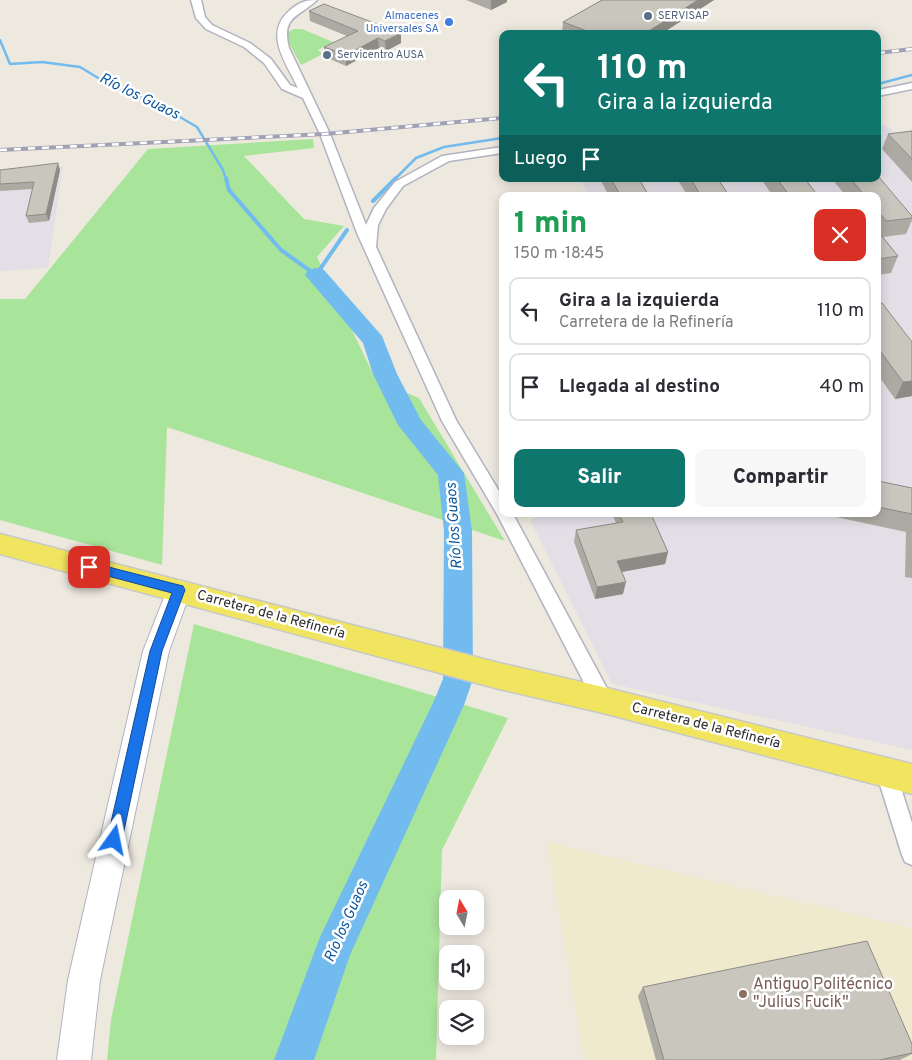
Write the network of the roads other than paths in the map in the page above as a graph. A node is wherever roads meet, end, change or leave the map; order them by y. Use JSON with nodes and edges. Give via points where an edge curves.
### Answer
{"nodes":[{"id":1,"x":196,"y":0,"type":"edge"},
{"id":2,"x":312,"y":0,"type":"edge"},
{"id":3,"x":912,"y":86,"type":"edge"},
{"id":4,"x":881,"y":92,"type":"edge"},
{"id":5,"x":308,"y":96,"type":"junction"},
{"id":6,"x":499,"y":150,"type":"edge"},
{"id":7,"x":370,"y":248,"type":"junction"},
{"id":8,"x":499,"y":504,"type":"edge"},
{"id":9,"x":507,"y":517,"type":"edge"},
{"id":10,"x":0,"y":544,"type":"edge"},
{"id":11,"x":179,"y":590,"type":"junction"},
{"id":12,"x":603,"y":700,"type":"junction"},
{"id":13,"x":899,"y":775,"type":"edge"},
{"id":14,"x":912,"y":855,"type":"edge"},
{"id":15,"x":74,"y":1060,"type":"edge"}],
"edges":[{"from":1,"to":5,"type":"street","via":[[201,18],[209,27],[247,45],[268,61],[286,86]]},
{"from":2,"to":5,"type":"street","via":[[287,18],[280,33]]},
{"from":3,"to":4,"type":"street"},
{"from":5,"to":7,"type":"street"},
{"from":6,"to":7,"type":"street","via":[[446,158],[399,184],[376,216]]},
{"from":7,"to":8,"type":"street","via":[[449,421]]},
{"from":9,"to":12,"type":"street"},
{"from":10,"to":11,"type":"main road","name":"Carretera de la Refinería"},
{"from":11,"to":12,"type":"main road","name":"Carretera de la Refinería","via":[[499,676]]},
{"from":11,"to":15,"type":"street","via":[[156,651],[84,980]]},
{"from":12,"to":13,"type":"main road","name":"Carretera de la Refinería"},
{"from":13,"to":14,"type":"street"}]}
